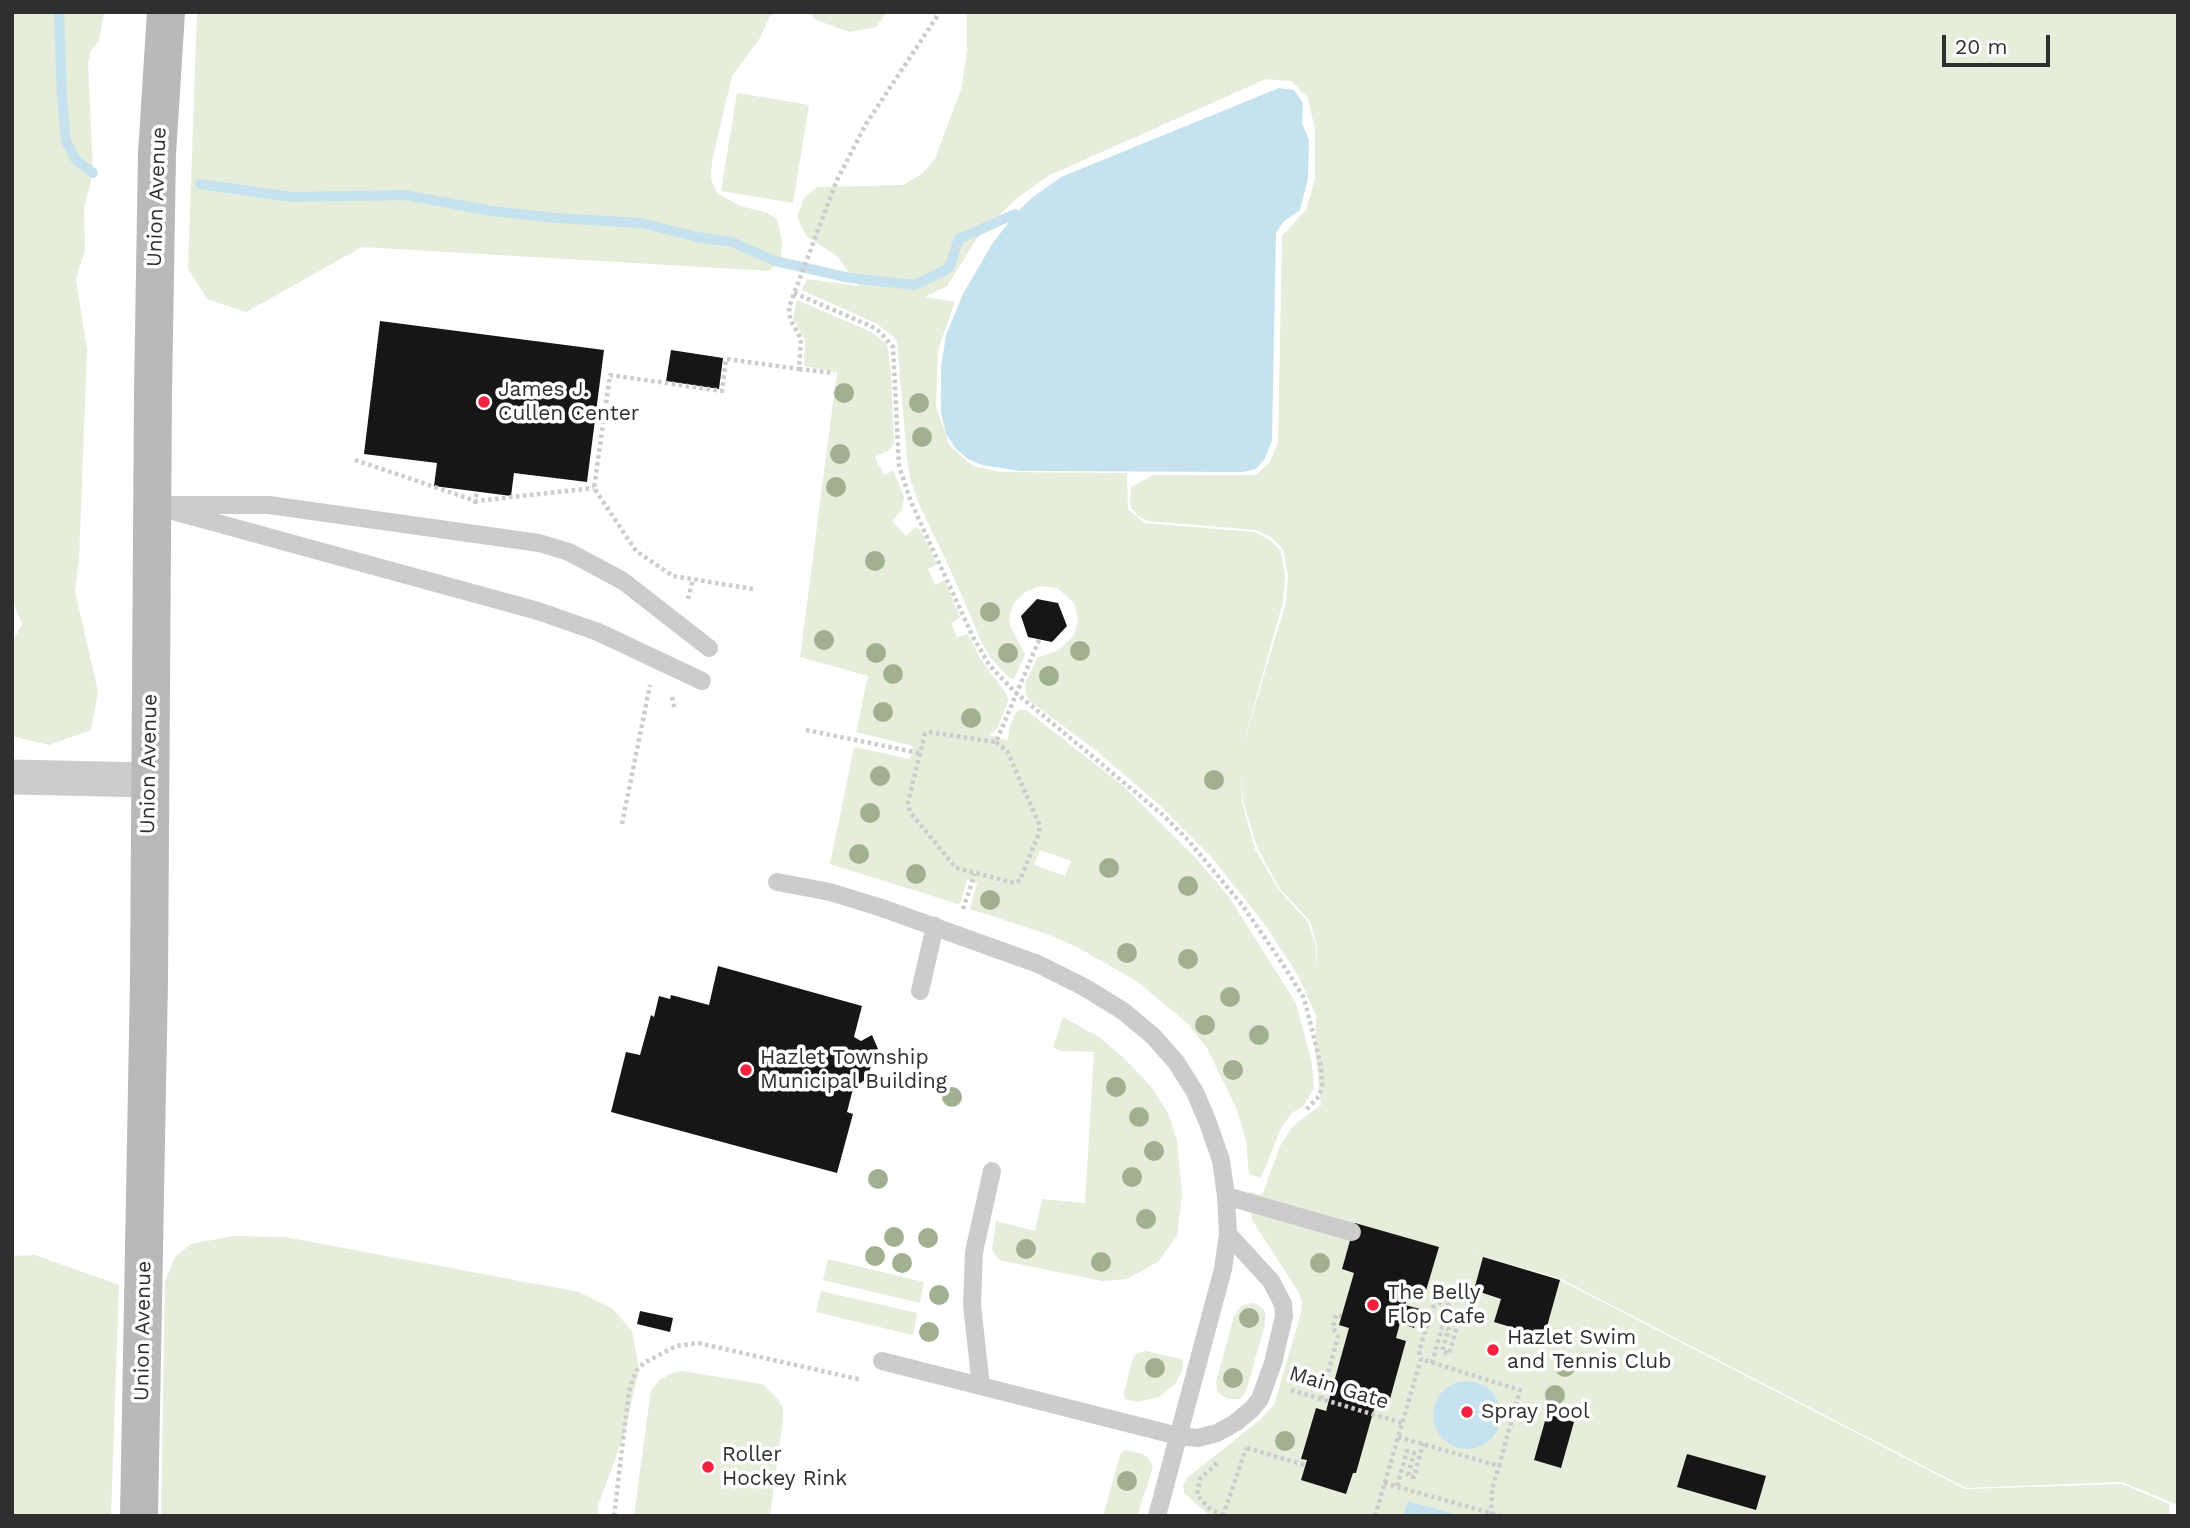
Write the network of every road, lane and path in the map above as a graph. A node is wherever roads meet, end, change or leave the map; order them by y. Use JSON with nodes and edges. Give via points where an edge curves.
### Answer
{"nodes":[{"id":1,"x":166,"y":12,"type":"edge"},
{"id":2,"x":940,"y":12,"type":"edge"},
{"id":3,"x":795,"y":290,"type":"junction"},
{"id":4,"x":799,"y":369,"type":"junction"},
{"id":5,"x":834,"y":373,"type":"dead end"},
{"id":6,"x":355,"y":460,"type":"dead end"},
{"id":7,"x":594,"y":488,"type":"junction"},
{"id":8,"x":153,"y":505,"type":"junction"},
{"id":9,"x":753,"y":589,"type":"dead end"},
{"id":10,"x":1039,"y":640,"type":"dead end"},
{"id":11,"x":709,"y":648,"type":"dead end"},
{"id":12,"x":652,"y":675,"type":"dead end"},
{"id":13,"x":702,"y":681,"type":"dead end"},
{"id":14,"x":1016,"y":692,"type":"junction"},
{"id":15,"x":806,"y":730,"type":"dead end"},
{"id":16,"x":996,"y":742,"type":"junction"},
{"id":17,"x":919,"y":753,"type":"junction"},
{"id":18,"x":12,"y":777,"type":"edge"},
{"id":19,"x":149,"y":780,"type":"junction"},
{"id":20,"x":622,"y":824,"type":"dead end"},
{"id":21,"x":975,"y":874,"type":"junction"},
{"id":22,"x":777,"y":881,"type":"dead end"},
{"id":23,"x":935,"y":926,"type":"junction"},
{"id":24,"x":956,"y":933,"type":"junction"},
{"id":25,"x":920,"y":990,"type":"dead end"},
{"id":26,"x":1306,"y":1110,"type":"dead end"},
{"id":27,"x":992,"y":1171,"type":"dead end"},
{"id":28,"x":1226,"y":1196,"type":"junction"},
{"id":29,"x":1352,"y":1232,"type":"dead end"},
{"id":30,"x":1228,"y":1234,"type":"junction"},
{"id":31,"x":1459,"y":1291,"type":"dead end"},
{"id":32,"x":1447,"y":1298,"type":"junction"},
{"id":33,"x":1341,"y":1317,"type":"dead end"},
{"id":34,"x":1421,"y":1359,"type":"junction"},
{"id":35,"x":882,"y":1361,"type":"dead end"},
{"id":36,"x":1432,"y":1363,"type":"junction"},
{"id":37,"x":1327,"y":1378,"type":"junction"},
{"id":38,"x":864,"y":1380,"type":"dead end"},
{"id":39,"x":1334,"y":1380,"type":"dead end"},
{"id":40,"x":1267,"y":1382,"type":"junction"},
{"id":41,"x":981,"y":1386,"type":"junction"},
{"id":42,"x":1321,"y":1399,"type":"junction"},
{"id":43,"x":1402,"y":1423,"type":"junction"},
{"id":44,"x":1178,"y":1436,"type":"junction"},
{"id":45,"x":1398,"y":1437,"type":"junction"},
{"id":46,"x":1423,"y":1443,"type":"junction"},
{"id":47,"x":1223,"y":1459,"type":"dead end"},
{"id":48,"x":1305,"y":1465,"type":"dead end"},
{"id":49,"x":1499,"y":1466,"type":"junction"},
{"id":50,"x":1384,"y":1483,"type":"junction"},
{"id":51,"x":1396,"y":1486,"type":"junction"},
{"id":52,"x":1492,"y":1514,"type":"edge"},
{"id":53,"x":139,"y":1516,"type":"edge"},
{"id":54,"x":614,"y":1516,"type":"edge"},
{"id":55,"x":1157,"y":1516,"type":"edge"},
{"id":56,"x":1222,"y":1516,"type":"edge"},
{"id":57,"x":1375,"y":1516,"type":"edge"},
{"id":58,"x":1501,"y":1516,"type":"edge"}],
"edges":[{"from":1,"to":8,"type":"street","name":"Union Avenue","via":[[157,166]]},
{"from":2,"to":3,"type":"path","via":[[866,124],[837,180]]},
{"from":3,"to":4,"type":"path","via":[[789,312],[801,339]]},
{"from":3,"to":14,"type":"path","via":[[871,326],[892,347],[896,443],[905,485],[973,637],[990,666]]},
{"from":4,"to":5,"type":"path"},
{"from":4,"to":7,"type":"path","via":[[726,359],[722,391],[610,375]]},
{"from":6,"to":7,"type":"path","via":[[475,501]]},
{"from":7,"to":9,"type":"path","via":[[636,551],[673,576]]},
{"from":8,"to":11,"type":"lane","via":[[270,505],[539,543],[569,552],[623,581]]},
{"from":8,"to":13,"type":"lane","via":[[538,611],[598,632]]},
{"from":8,"to":19,"type":"street","name":"Union Avenue"},
{"from":10,"to":14,"type":"path"},
{"from":12,"to":20,"type":"path"},
{"from":14,"to":16,"type":"path"},
{"from":14,"to":26,"type":"path","via":[[1163,815],[1243,906],[1304,998],[1322,1076],[1319,1096]]},
{"from":15,"to":17,"type":"path"},
{"from":16,"to":17,"type":"path","via":[[929,732]]},
{"from":16,"to":21,"type":"path","via":[[1007,751],[1040,830],[1017,883]]},
{"from":17,"to":21,"type":"path","via":[[908,807],[956,868]]},
{"from":18,"to":19,"type":"street"},
{"from":19,"to":53,"type":"street","name":"Union Avenue"},
{"from":21,"to":24,"type":"path"},
{"from":22,"to":23,"type":"lane","via":[[830,892]]},
{"from":23,"to":24,"type":"lane"},
{"from":23,"to":25,"type":"lane"},
{"from":24,"to":28,"type":"lane","via":[[1084,987],[1124,1011],[1153,1036],[1195,1092],[1221,1160]]},
{"from":27,"to":41,"type":"lane","via":[[974,1252],[972,1305]]},
{"from":28,"to":29,"type":"lane"},
{"from":28,"to":30,"type":"lane"},
{"from":30,"to":40,"type":"lane","via":[[1271,1282],[1283,1304],[1283,1326]]},
{"from":30,"to":44,"type":"lane","via":[[1223,1269]]},
{"from":31,"to":32,"type":"path"},
{"from":32,"to":34,"type":"path","via":[[1433,1307],[1419,1351]]},
{"from":32,"to":36,"type":"path","via":[[1457,1327],[1449,1354],[1442,1351],[1449,1329],[1443,1327]]},
{"from":33,"to":37,"type":"path","via":[[1336,1315],[1333,1326],[1338,1337]]},
{"from":34,"to":36,"type":"path"},
{"from":34,"to":43,"type":"path"},
{"from":35,"to":41,"type":"lane"},
{"from":36,"to":49,"type":"path","via":[[1520,1390]]},
{"from":37,"to":39,"type":"path"},
{"from":37,"to":42,"type":"path"},
{"from":38,"to":54,"type":"path","via":[[698,1343],[676,1346],[643,1363],[629,1391]]},
{"from":40,"to":42,"type":"path","name":"Main Gate"},
{"from":40,"to":44,"type":"lane","via":[[1260,1399],[1235,1423],[1198,1438]]},
{"from":41,"to":44,"type":"lane"},
{"from":42,"to":43,"type":"path","name":"Main Gate"},
{"from":43,"to":45,"type":"path"},
{"from":44,"to":55,"type":"lane"},
{"from":45,"to":46,"type":"path"},
{"from":45,"to":50,"type":"path"},
{"from":46,"to":49,"type":"path"},
{"from":46,"to":51,"type":"path","via":[[1414,1477],[1408,1475],[1414,1453],[1407,1451]]},
{"from":47,"to":56,"type":"path","via":[[1204,1474],[1197,1495]]},
{"from":48,"to":56,"type":"path","via":[[1244,1446]]},
{"from":49,"to":52,"type":"path","via":[[1492,1489]]},
{"from":50,"to":51,"type":"path"},
{"from":50,"to":57,"type":"path"},
{"from":51,"to":52,"type":"path"},
{"from":52,"to":58,"type":"path"}]}
